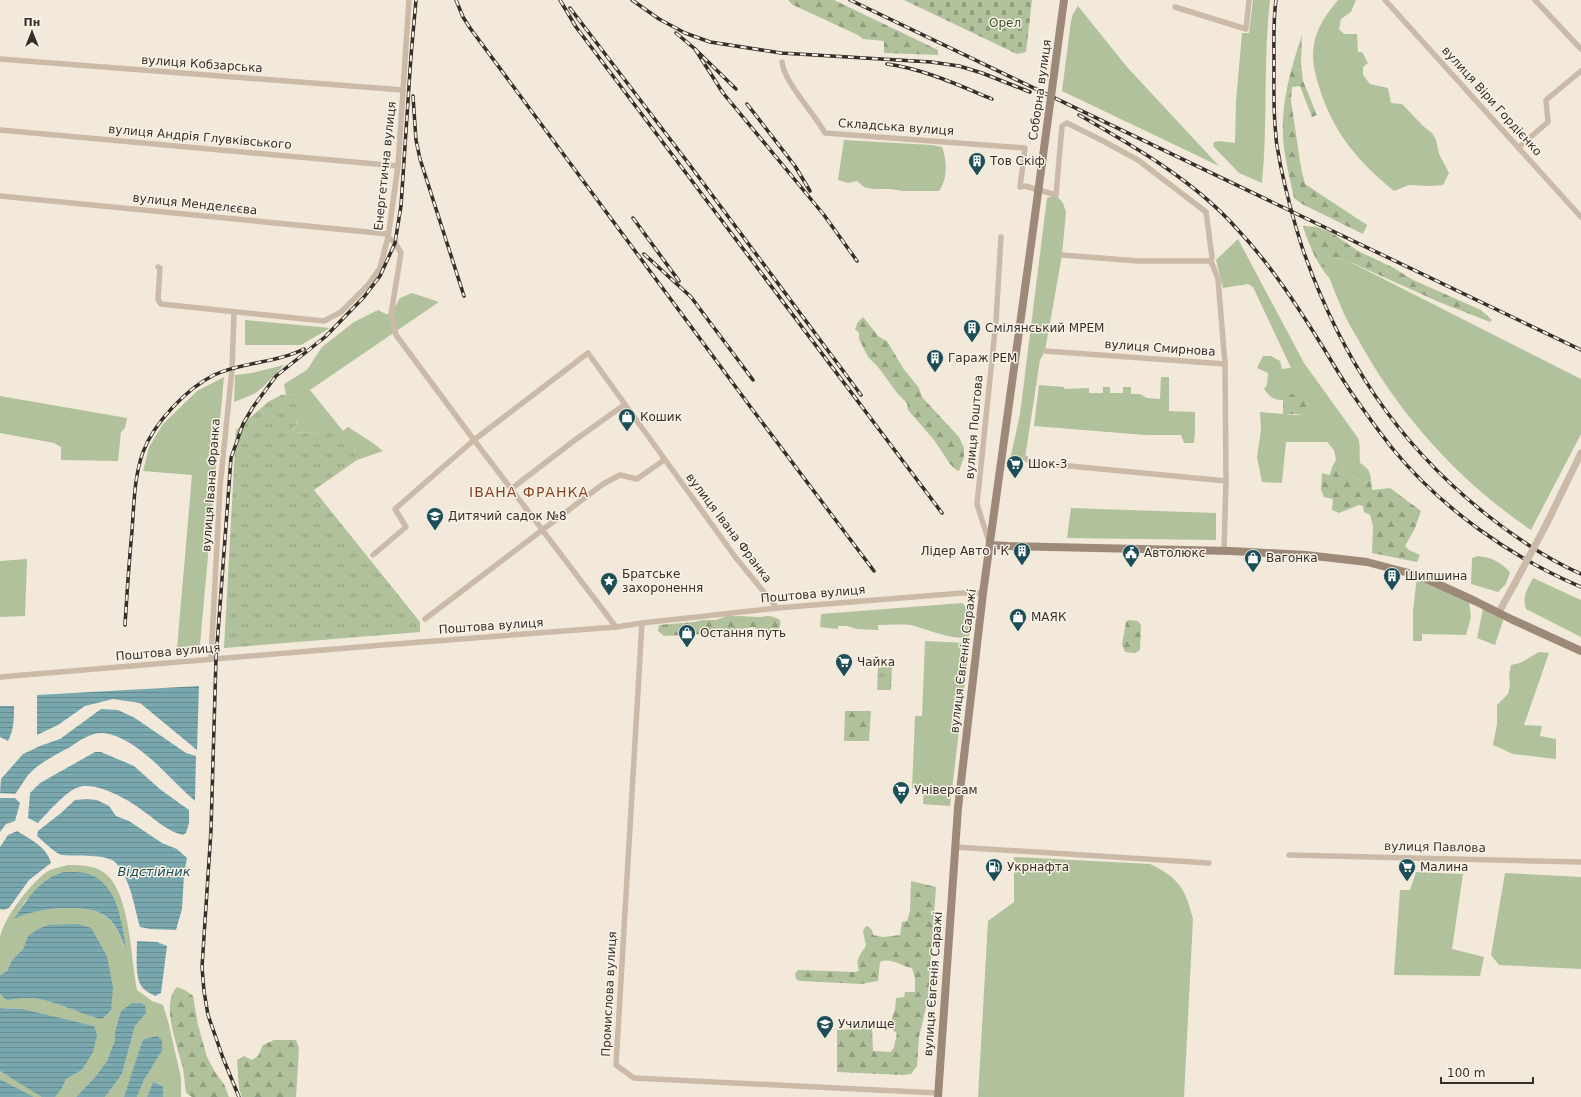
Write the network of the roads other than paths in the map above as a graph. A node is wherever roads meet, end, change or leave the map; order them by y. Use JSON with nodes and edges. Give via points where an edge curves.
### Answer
{"nodes":[{"id":1,"x":410,"y":0,"type":"edge"},
{"id":2,"x":1064,"y":0,"type":"edge"},
{"id":3,"x":1249,"y":0,"type":"edge"},
{"id":4,"x":1385,"y":0,"type":"edge"},
{"id":5,"x":1535,"y":0,"type":"edge"},
{"id":6,"x":1175,"y":7,"type":"dead end"},
{"id":7,"x":1581,"y":49,"type":"edge"},
{"id":8,"x":0,"y":59,"type":"edge"},
{"id":9,"x":782,"y":62,"type":"dead end"},
{"id":10,"x":1581,"y":71,"type":"edge"},
{"id":11,"x":403,"y":90,"type":"junction"},
{"id":12,"x":0,"y":130,"type":"edge"},
{"id":13,"x":1519,"y":147,"type":"junction"},
{"id":14,"x":398,"y":166,"type":"junction"},
{"id":15,"x":0,"y":196,"type":"edge"},
{"id":16,"x":1581,"y":218,"type":"edge"},
{"id":17,"x":1033,"y":230,"type":"joint"},
{"id":18,"x":388,"y":236,"type":"junction"},
{"id":19,"x":1001,"y":237,"type":"dead end"},
{"id":20,"x":1062,"y":255,"type":"dead end"},
{"id":21,"x":1211,"y":261,"type":"junction"},
{"id":22,"x":158,"y":267,"type":"dead end"},
{"id":23,"x":234,"y":313,"type":"junction"},
{"id":24,"x":1045,"y":351,"type":"dead end"},
{"id":25,"x":1225,"y":364,"type":"junction"},
{"id":26,"x":624,"y":405,"type":"junction"},
{"id":27,"x":474,"y":440,"type":"junction"},
{"id":28,"x":1581,"y":453,"type":"edge"},
{"id":29,"x":1025,"y":458,"type":"dead end"},
{"id":30,"x":664,"y":460,"type":"junction"},
{"id":31,"x":1040,"y":464,"type":"dead end"},
{"id":32,"x":1049,"y":464,"type":"dead end"},
{"id":33,"x":1226,"y":481,"type":"junction"},
{"id":34,"x":511,"y":489,"type":"junction"},
{"id":35,"x":543,"y":531,"type":"junction"},
{"id":36,"x":990,"y":544,"type":"junction"},
{"id":37,"x":1224,"y":551,"type":"junction"},
{"id":38,"x":373,"y":555,"type":"dead end"},
{"id":39,"x":983,"y":593,"type":"junction"},
{"id":40,"x":777,"y":608,"type":"junction"},
{"id":41,"x":1499,"y":612,"type":"junction"},
{"id":42,"x":425,"y":619,"type":"dead end"},
{"id":43,"x":642,"y":623,"type":"junction"},
{"id":44,"x":616,"y":628,"type":"junction"},
{"id":45,"x":1581,"y":651,"type":"edge"},
{"id":46,"x":211,"y":659,"type":"junction"},
{"id":47,"x":0,"y":677,"type":"edge"},
{"id":48,"x":955,"y":847,"type":"junction"},
{"id":49,"x":1289,"y":855,"type":"dead end"},
{"id":50,"x":1581,"y":862,"type":"edge"},
{"id":51,"x":1209,"y":863,"type":"dead end"},
{"id":52,"x":938,"y":1095,"type":"edge"}],
"edges":[{"from":1,"to":11,"type":"street","name":"Енергетична вулиця"},
{"from":2,"to":17,"type":"main road","name":"Соборна вулиця","bridge":true},
{"from":3,"to":6,"type":"street","via":[[1246,29]]},
{"from":4,"to":13,"type":"street","name":"вулиця Віри Гордієнко"},
{"from":5,"to":7,"type":"street"},
{"from":8,"to":11,"type":"street","name":"вулиця Кобзарська"},
{"from":9,"to":21,"type":"street","name":"Складська вулиця","via":[[785,75],[825,133],[1025,148],[1020,186],[1056,195],[1062,126],[1067,123],[1138,160],[1206,212]]},
{"from":10,"to":13,"type":"street","via":[[1546,100],[1548,122]]},
{"from":11,"to":14,"type":"street","name":"Енергетична вулиця"},
{"from":12,"to":14,"type":"street","name":"вулиця Андрія Глувківського"},
{"from":13,"to":16,"type":"street","name":"вулиця Віри Гордієнко"},
{"from":14,"to":18,"type":"street","name":"Енергетична вулиця"},
{"from":15,"to":18,"type":"street","name":"вулиця Менделєєва"},
{"from":17,"to":36,"type":"main road","name":"вулиця Євгенія Саражі"},
{"from":18,"to":23,"type":"street","name":"Енергетична вулиця","via":[[380,268],[352,302],[331,318],[324,321],[308,321]]},
{"from":18,"to":27,"type":"street","via":[[402,253],[391,314],[396,335]]},
{"from":19,"to":36,"type":"street","name":"вулиця Поштова","via":[[996,321],[977,504]]},
{"from":20,"to":21,"type":"street","via":[[1138,261]]},
{"from":21,"to":25,"type":"street","via":[[1218,279]]},
{"from":22,"to":23,"type":"street","name":"Енергетична вулиця","via":[[158,299],[161,304]]},
{"from":23,"to":46,"type":"street","name":"вулиця Івана Франка","via":[[232,369],[220,487]]},
{"from":24,"to":25,"type":"street","name":"вулиця Смирнова"},
{"from":25,"to":33,"type":"street"},
{"from":26,"to":27,"type":"street","name":"вулиця Івана Франка","via":[[588,353]]},
{"from":26,"to":30,"type":"street","name":"вулиця Івана Франка"},
{"from":26,"to":34,"type":"street"},
{"from":27,"to":34,"type":"street"},
{"from":27,"to":38,"type":"street","name":"вулиця Івана Франка","via":[[395,509],[406,527]]},
{"from":28,"to":41,"type":"street","bridge":true,"via":[[1547,524]]},
{"from":29,"to":31,"type":"street","via":[[1032,463]]},
{"from":30,"to":35,"type":"street","via":[[637,479],[620,475],[603,484]]},
{"from":30,"to":40,"type":"street","name":"вулиця Івана Франка","via":[[736,558]]},
{"from":32,"to":33,"type":"street"},
{"from":33,"to":37,"type":"street"},
{"from":34,"to":35,"type":"street"},
{"from":35,"to":42,"type":"street"},
{"from":35,"to":44,"type":"street"},
{"from":36,"to":37,"type":"main road"},
{"from":36,"to":39,"type":"main road","name":"вулиця Євгенія Саражі"},
{"from":37,"to":41,"type":"main road","via":[[1306,555],[1367,562],[1420,576]]},
{"from":39,"to":40,"type":"street","name":"Поштова вулиця","via":[[962,592]]},
{"from":39,"to":48,"type":"main road","name":"вулиця Євгенія Саражі"},
{"from":40,"to":43,"type":"street","name":"Поштова вулиця"},
{"from":41,"to":45,"type":"main road"},
{"from":43,"to":44,"type":"street","name":"Поштова вулиця"},
{"from":43,"to":52,"type":"street","name":"Промислова вулиця","via":[[616,1065],[634,1078]]},
{"from":44,"to":46,"type":"street","name":"Поштова вулиця"},
{"from":46,"to":47,"type":"street","name":"Поштова вулиця"},
{"from":48,"to":51,"type":"street"},
{"from":48,"to":52,"type":"main road","name":"вулиця Євгенія Саражі"},
{"from":49,"to":50,"type":"street","name":"вулиця Павлова"}]}
